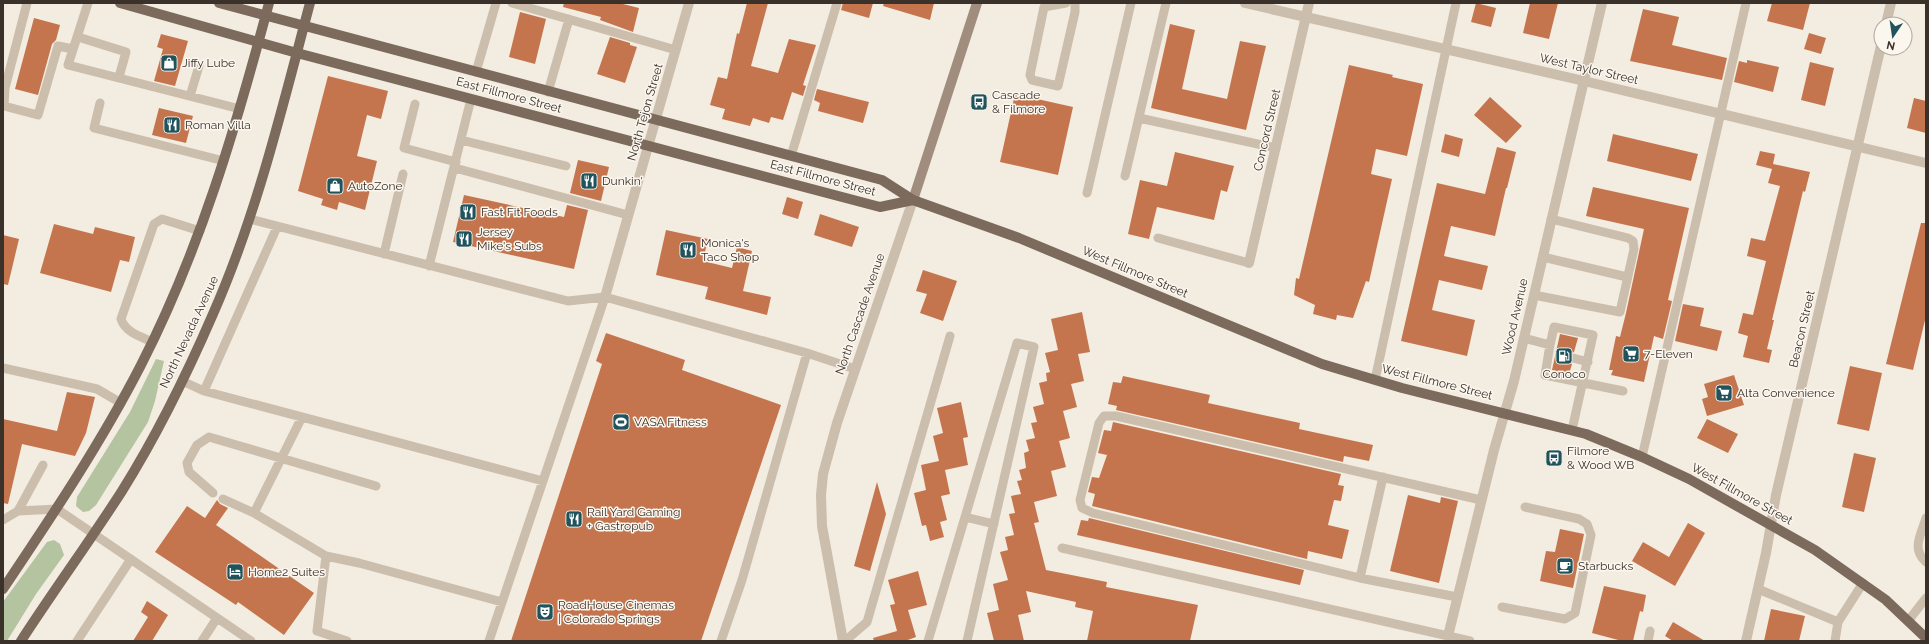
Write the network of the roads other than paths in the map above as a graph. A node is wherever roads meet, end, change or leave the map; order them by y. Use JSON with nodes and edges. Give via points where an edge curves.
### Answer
{"nodes":[{"id":1,"x":27,"y":3,"type":"edge"},
{"id":2,"x":88,"y":3,"type":"edge"},
{"id":3,"x":120,"y":3,"type":"edge"},
{"id":4,"x":219,"y":3,"type":"edge"},
{"id":5,"x":269,"y":3,"type":"edge"},
{"id":6,"x":310,"y":3,"type":"edge"},
{"id":7,"x":496,"y":3,"type":"edge"},
{"id":8,"x":512,"y":3,"type":"edge"},
{"id":9,"x":689,"y":3,"type":"edge"},
{"id":10,"x":837,"y":3,"type":"edge"},
{"id":11,"x":977,"y":3,"type":"edge"},
{"id":12,"x":1066,"y":3,"type":"edge"},
{"id":13,"x":1075,"y":3,"type":"edge"},
{"id":14,"x":1131,"y":3,"type":"edge"},
{"id":15,"x":1166,"y":3,"type":"edge"},
{"id":16,"x":1245,"y":3,"type":"edge"},
{"id":17,"x":1309,"y":3,"type":"edge"},
{"id":18,"x":1456,"y":3,"type":"edge"},
{"id":19,"x":1602,"y":3,"type":"edge"},
{"id":20,"x":1746,"y":3,"type":"edge"},
{"id":21,"x":1891,"y":3,"type":"edge"},
{"id":22,"x":265,"y":15,"type":"junction"},
{"id":23,"x":1888,"y":16,"type":"edge"},
{"id":24,"x":1306,"y":18,"type":"junction"},
{"id":25,"x":569,"y":19,"type":"junction"},
{"id":26,"x":304,"y":26,"type":"junction"},
{"id":27,"x":78,"y":37,"type":"junction"},
{"id":28,"x":258,"y":42,"type":"junction"},
{"id":29,"x":1445,"y":49,"type":"junction"},
{"id":30,"x":73,"y":50,"type":"junction"},
{"id":31,"x":676,"y":50,"type":"junction"},
{"id":32,"x":297,"y":53,"type":"junction"},
{"id":33,"x":1879,"y":56,"type":"edge"},
{"id":34,"x":199,"y":66,"type":"dead end"},
{"id":35,"x":476,"y":72,"type":"junction"},
{"id":36,"x":119,"y":78,"type":"junction"},
{"id":37,"x":1584,"y":81,"type":"junction"},
{"id":38,"x":548,"y":92,"type":"junction"},
{"id":39,"x":190,"y":96,"type":"junction"},
{"id":40,"x":471,"y":99,"type":"junction"},
{"id":41,"x":100,"y":103,"type":"dead end"},
{"id":42,"x":415,"y":104,"type":"dead end"},
{"id":43,"x":240,"y":109,"type":"junction"},
{"id":44,"x":1721,"y":114,"type":"junction"},
{"id":45,"x":1139,"y":118,"type":"junction"},
{"id":46,"x":656,"y":121,"type":"junction"},
{"id":47,"x":461,"y":140,"type":"junction"},
{"id":48,"x":649,"y":146,"type":"junction"},
{"id":49,"x":1858,"y":147,"type":"junction"},
{"id":50,"x":1276,"y":148,"type":"junction"},
{"id":51,"x":791,"y":156,"type":"junction"},
{"id":52,"x":224,"y":161,"type":"junction"},
{"id":53,"x":1926,"y":163,"type":"edge"},
{"id":54,"x":456,"y":165,"type":"junction"},
{"id":55,"x":566,"y":166,"type":"dead end"},
{"id":56,"x":403,"y":174,"type":"dead end"},
{"id":57,"x":1125,"y":176,"type":"dead end"},
{"id":58,"x":1086,"y":193,"type":"dead end"},
{"id":59,"x":913,"y":200,"type":"junction"},
{"id":60,"x":628,"y":215,"type":"junction"},
{"id":61,"x":1551,"y":219,"type":"junction"},
{"id":62,"x":250,"y":220,"type":"junction"},
{"id":63,"x":277,"y":227,"type":"junction"},
{"id":64,"x":200,"y":231,"type":"junction"},
{"id":65,"x":1158,"y":238,"type":"dead end"},
{"id":66,"x":384,"y":254,"type":"junction"},
{"id":67,"x":1543,"y":257,"type":"junction"},
{"id":68,"x":1250,"y":263,"type":"joint"},
{"id":69,"x":429,"y":266,"type":"junction"},
{"id":70,"x":1627,"y":277,"type":"junction"},
{"id":71,"x":1534,"y":295,"type":"junction"},
{"id":72,"x":605,"y":297,"type":"junction"},
{"id":73,"x":950,"y":336,"type":"dead end"},
{"id":74,"x":1524,"y":338,"type":"junction"},
{"id":75,"x":152,"y":342,"type":"junction"},
{"id":76,"x":1551,"y":350,"type":"junction"},
{"id":77,"x":807,"y":353,"type":"junction"},
{"id":78,"x":1573,"y":358,"type":"dead end"},
{"id":79,"x":1588,"y":362,"type":"junction"},
{"id":80,"x":3,"y":368,"type":"edge"},
{"id":81,"x":855,"y":369,"type":"junction"},
{"id":82,"x":1375,"y":380,"type":"junction"},
{"id":83,"x":182,"y":381,"type":"junction"},
{"id":84,"x":1583,"y":383,"type":"junction"},
{"id":85,"x":204,"y":391,"type":"junction"},
{"id":86,"x":1623,"y":391,"type":"dead end"},
{"id":87,"x":121,"y":402,"type":"junction"},
{"id":88,"x":1504,"y":412,"type":"junction"},
{"id":89,"x":302,"y":417,"type":"junction"},
{"id":90,"x":1572,"y":430,"type":"junction"},
{"id":91,"x":1642,"y":457,"type":"junction"},
{"id":92,"x":282,"y":458,"type":"junction"},
{"id":93,"x":43,"y":465,"type":"dead end"},
{"id":94,"x":1383,"y":477,"type":"junction"},
{"id":95,"x":543,"y":481,"type":"junction"},
{"id":96,"x":376,"y":486,"type":"dead end"},
{"id":97,"x":213,"y":493,"type":"dead end"},
{"id":98,"x":223,"y":499,"type":"dead end"},
{"id":99,"x":1482,"y":500,"type":"junction"},
{"id":100,"x":1525,"y":507,"type":"dead end"},
{"id":101,"x":57,"y":509,"type":"junction"},
{"id":102,"x":18,"y":511,"type":"junction"},
{"id":103,"x":254,"y":513,"type":"junction"},
{"id":104,"x":965,"y":517,"type":"junction"},
{"id":105,"x":1926,"y":518,"type":"edge"},
{"id":106,"x":3,"y":520,"type":"edge"},
{"id":107,"x":994,"y":524,"type":"junction"},
{"id":108,"x":1771,"y":524,"type":"junction"},
{"id":109,"x":93,"y":533,"type":"junction"},
{"id":110,"x":1062,"y":548,"type":"dead end"},
{"id":111,"x":326,"y":556,"type":"junction"},
{"id":112,"x":131,"y":559,"type":"junction"},
{"id":113,"x":1926,"y":562,"type":"edge"},
{"id":114,"x":1360,"y":578,"type":"junction"},
{"id":115,"x":1863,"y":583,"type":"junction"},
{"id":116,"x":3,"y":589,"type":"edge"},
{"id":117,"x":1758,"y":589,"type":"junction"},
{"id":118,"x":1457,"y":597,"type":"junction"},
{"id":119,"x":1926,"y":598,"type":"edge"},
{"id":120,"x":502,"y":602,"type":"junction"},
{"id":121,"x":1502,"y":607,"type":"dead end"},
{"id":122,"x":217,"y":618,"type":"junction"},
{"id":123,"x":1908,"y":621,"type":"junction"},
{"id":124,"x":1838,"y":622,"type":"junction"},
{"id":125,"x":1650,"y":631,"type":"dead end"},
{"id":126,"x":1447,"y":638,"type":"edge"},
{"id":127,"x":1926,"y":638,"type":"edge"},
{"id":128,"x":21,"y":641,"type":"edge"},
{"id":129,"x":77,"y":641,"type":"edge"},
{"id":130,"x":202,"y":641,"type":"edge"},
{"id":131,"x":251,"y":641,"type":"edge"},
{"id":132,"x":347,"y":641,"type":"edge"},
{"id":133,"x":489,"y":641,"type":"edge"},
{"id":134,"x":720,"y":641,"type":"edge"},
{"id":135,"x":844,"y":641,"type":"edge"},
{"id":136,"x":928,"y":641,"type":"edge"},
{"id":137,"x":967,"y":641,"type":"edge"},
{"id":138,"x":1470,"y":641,"type":"edge"},
{"id":139,"x":1648,"y":641,"type":"edge"},
{"id":140,"x":1746,"y":641,"type":"edge"},
{"id":141,"x":1835,"y":641,"type":"edge"}],
"edges":[{"from":1,"to":30,"type":"lane","via":[[5,88],[4,106],[38,115],[58,46]]},
{"from":2,"to":27,"type":"lane"},
{"from":3,"to":28,"type":"main road","name":"East Fillmore Street"},
{"from":4,"to":22,"type":"main road","name":"East Fillmore Street"},
{"from":5,"to":22,"type":"main road"},
{"from":6,"to":26,"type":"main road","name":"North Nevada Avenue"},
{"from":7,"to":35,"type":"lane"},
{"from":8,"to":25,"type":"lane"},
{"from":9,"to":31,"type":"street","name":"North Tejon Street"},
{"from":10,"to":51,"type":"lane"},
{"from":11,"to":59,"type":"main road","name":"North Cascade Avenue"},
{"from":12,"to":13,"type":"lane","via":[[1044,7],[1030,75],[1032,80],[1058,86]]},
{"from":14,"to":58,"type":"lane"},
{"from":15,"to":45,"type":"lane"},
{"from":16,"to":24,"type":"street","name":"West Taylor Street"},
{"from":17,"to":24,"type":"street","name":"Concord Street"},
{"from":18,"to":29,"type":"lane"},
{"from":19,"to":37,"type":"street","name":"Wood Avenue"},
{"from":20,"to":44,"type":"lane"},
{"from":21,"to":23,"type":"street"},
{"from":22,"to":26,"type":"main road","name":"East Fillmore Street"},
{"from":22,"to":28,"type":"main road"},
{"from":24,"to":29,"type":"street","name":"West Taylor Street"},
{"from":24,"to":50,"type":"street","name":"Concord Street"},
{"from":25,"to":31,"type":"lane"},
{"from":25,"to":38,"type":"lane"},
{"from":26,"to":32,"type":"main road","name":"North Nevada Avenue"},
{"from":26,"to":35,"type":"main road","name":"East Fillmore Street"},
{"from":27,"to":30,"type":"lane"},
{"from":27,"to":36,"type":"lane","via":[[126,52]]},
{"from":28,"to":32,"type":"main road","name":"East Fillmore Street"},
{"from":28,"to":43,"type":"main road"},
{"from":29,"to":37,"type":"street","name":"West Taylor Street"},
{"from":29,"to":82,"type":"lane"},
{"from":30,"to":36,"type":"lane","via":[[68,65]]},
{"from":31,"to":46,"type":"street","name":"North Tejon Street"},
{"from":32,"to":40,"type":"main road","name":"East Fillmore Street"},
{"from":32,"to":62,"type":"main road","name":"North Nevada Avenue"},
{"from":33,"to":49,"type":"street","name":"Beacon Street"},
{"from":34,"to":39,"type":"lane"},
{"from":35,"to":38,"type":"main road","name":"East Fillmore Street"},
{"from":36,"to":39,"type":"lane"},
{"from":37,"to":44,"type":"street","name":"West Taylor Street"},
{"from":37,"to":61,"type":"street","name":"Wood Avenue"},
{"from":38,"to":46,"type":"main road","name":"East Fillmore Street"},
{"from":39,"to":43,"type":"lane"},
{"from":40,"to":47,"type":"lane"},
{"from":40,"to":48,"type":"main road","name":"East Fillmore Street"},
{"from":41,"to":52,"type":"lane","via":[[94,128]]},
{"from":42,"to":54,"type":"lane","via":[[404,148]]},
{"from":43,"to":52,"type":"main road"},
{"from":44,"to":49,"type":"street","name":"West Taylor Street"},
{"from":44,"to":91,"type":"lane"},
{"from":45,"to":50,"type":"lane"},
{"from":45,"to":57,"type":"lane"},
{"from":46,"to":48,"type":"street","name":"North Tejon Street"},
{"from":46,"to":51,"type":"main road","name":"East Fillmore Street"},
{"from":47,"to":54,"type":"lane"},
{"from":47,"to":55,"type":"lane"},
{"from":48,"to":59,"type":"main road","name":"East Fillmore Street","via":[[880,207]]},
{"from":48,"to":60,"type":"street","name":"North Tejon Street"},
{"from":49,"to":53,"type":"street","name":"West Taylor Street"},
{"from":49,"to":108,"type":"street","name":"Beacon Street"},
{"from":50,"to":68,"type":"street","name":"Concord Street"},
{"from":51,"to":59,"type":"main road","name":"East Fillmore Street","via":[[882,180]]},
{"from":52,"to":64,"type":"main road"},
{"from":54,"to":60,"type":"lane"},
{"from":54,"to":69,"type":"lane"},
{"from":56,"to":66,"type":"lane"},
{"from":59,"to":81,"type":"street","name":"North Cascade Avenue"},
{"from":59,"to":82,"type":"main road","name":"West Fillmore Street","via":[[1014,236],[1322,364]]},
{"from":60,"to":72,"type":"street","name":"North Tejon Street"},
{"from":61,"to":67,"type":"street","name":"Wood Avenue"},
{"from":61,"to":70,"type":"lane","via":[[1633,241],[1634,249]]},
{"from":62,"to":63,"type":"lane"},
{"from":62,"to":83,"type":"main road","name":"North Nevada Avenue","via":[[220,299]]},
{"from":63,"to":66,"type":"lane"},
{"from":63,"to":85,"type":"lane"},
{"from":64,"to":75,"type":"main road"},
{"from":64,"to":75,"type":"lane","via":[[162,219],[154,224],[121,319],[123,326],[128,330]]},
{"from":65,"to":68,"type":"lane"},
{"from":66,"to":69,"type":"lane"},
{"from":67,"to":70,"type":"lane"},
{"from":67,"to":71,"type":"street","name":"Wood Avenue"},
{"from":69,"to":72,"type":"lane","via":[[568,301]]},
{"from":70,"to":71,"type":"lane","via":[[1620,312]]},
{"from":71,"to":74,"type":"street","name":"Wood Avenue"},
{"from":72,"to":77,"type":"lane"},
{"from":72,"to":95,"type":"lane"},
{"from":73,"to":135,"type":"lane","via":[[867,622]]},
{"from":74,"to":76,"type":"lane"},
{"from":74,"to":88,"type":"street","name":"Wood Avenue"},
{"from":75,"to":87,"type":"main road"},
{"from":76,"to":79,"type":"lane","via":[[1554,327],[1593,336]]},
{"from":76,"to":84,"type":"lane","via":[[1545,375]]},
{"from":77,"to":81,"type":"lane"},
{"from":77,"to":134,"type":"lane","via":[[742,580]]},
{"from":78,"to":79,"type":"lane"},
{"from":79,"to":84,"type":"lane"},
{"from":80,"to":87,"type":"lane","via":[[97,390]]},
{"from":81,"to":135,"type":"street","name":"North Cascade Avenue","via":[[829,448],[821,495],[822,526]]},
{"from":82,"to":88,"type":"main road","name":"West Fillmore Street"},
{"from":83,"to":85,"type":"lane"},
{"from":83,"to":109,"type":"main road","name":"North Nevada Avenue","via":[[122,490]]},
{"from":84,"to":86,"type":"lane"},
{"from":84,"to":90,"type":"lane"},
{"from":85,"to":89,"type":"lane"},
{"from":87,"to":101,"type":"main road"},
{"from":88,"to":90,"type":"main road","name":"West Fillmore Street"},
{"from":88,"to":99,"type":"street","name":"Wood Avenue"},
{"from":89,"to":92,"type":"lane"},
{"from":89,"to":95,"type":"lane"},
{"from":90,"to":91,"type":"main road","name":"West Fillmore Street"},
{"from":91,"to":108,"type":"main road","name":"West Fillmore Street","via":[[1689,479]]},
{"from":92,"to":96,"type":"lane"},
{"from":92,"to":97,"type":"lane","via":[[209,437],[197,445],[187,463],[189,472]]},
{"from":92,"to":103,"type":"lane"},
{"from":93,"to":102,"type":"lane"},
{"from":94,"to":99,"type":"lane"},
{"from":94,"to":114,"type":"lane"},
{"from":94,"to":114,"type":"lane","via":[[1116,416],[1104,416],[1099,423],[1080,500],[1082,508],[1093,513]]},
{"from":95,"to":120,"type":"lane"},
{"from":98,"to":103,"type":"lane"},
{"from":99,"to":118,"type":"street","name":"Wood Avenue"},
{"from":100,"to":121,"type":"lane","via":[[1579,519],[1587,524],[1591,535],[1580,593],[1575,613],[1565,619]]},
{"from":101,"to":102,"type":"lane"},
{"from":101,"to":109,"type":"lane"},
{"from":101,"to":116,"type":"main road"},
{"from":102,"to":106,"type":"lane"},
{"from":103,"to":111,"type":"lane"},
{"from":104,"to":107,"type":"lane"},
{"from":104,"to":107,"type":"lane","via":[[1017,343],[1034,347]]},
{"from":104,"to":136,"type":"lane"},
{"from":105,"to":113,"type":"lane","via":[[1917,548],[1919,555]]},
{"from":107,"to":137,"type":"lane"},
{"from":108,"to":115,"type":"main road","name":"West Fillmore Street"},
{"from":108,"to":117,"type":"street","name":"Beacon Street"},
{"from":109,"to":112,"type":"lane"},
{"from":109,"to":128,"type":"main road","name":"North Nevada Avenue"},
{"from":110,"to":126,"type":"lane"},
{"from":111,"to":120,"type":"lane"},
{"from":111,"to":132,"type":"lane","via":[[317,631]]},
{"from":112,"to":122,"type":"lane"},
{"from":112,"to":129,"type":"lane"},
{"from":114,"to":118,"type":"lane"},
{"from":115,"to":123,"type":"main road","name":"West Fillmore Street"},
{"from":115,"to":124,"type":"lane"},
{"from":117,"to":124,"type":"lane"},
{"from":117,"to":140,"type":"street","name":"Beacon Street"},
{"from":118,"to":126,"type":"street","name":"Wood Avenue"},
{"from":119,"to":123,"type":"lane"},
{"from":120,"to":133,"type":"lane"},
{"from":122,"to":130,"type":"lane"},
{"from":122,"to":131,"type":"lane"},
{"from":123,"to":127,"type":"main road","name":"West Fillmore Street"},
{"from":124,"to":141,"type":"lane"},
{"from":125,"to":139,"type":"lane"},
{"from":126,"to":138,"type":"lane"}]}
